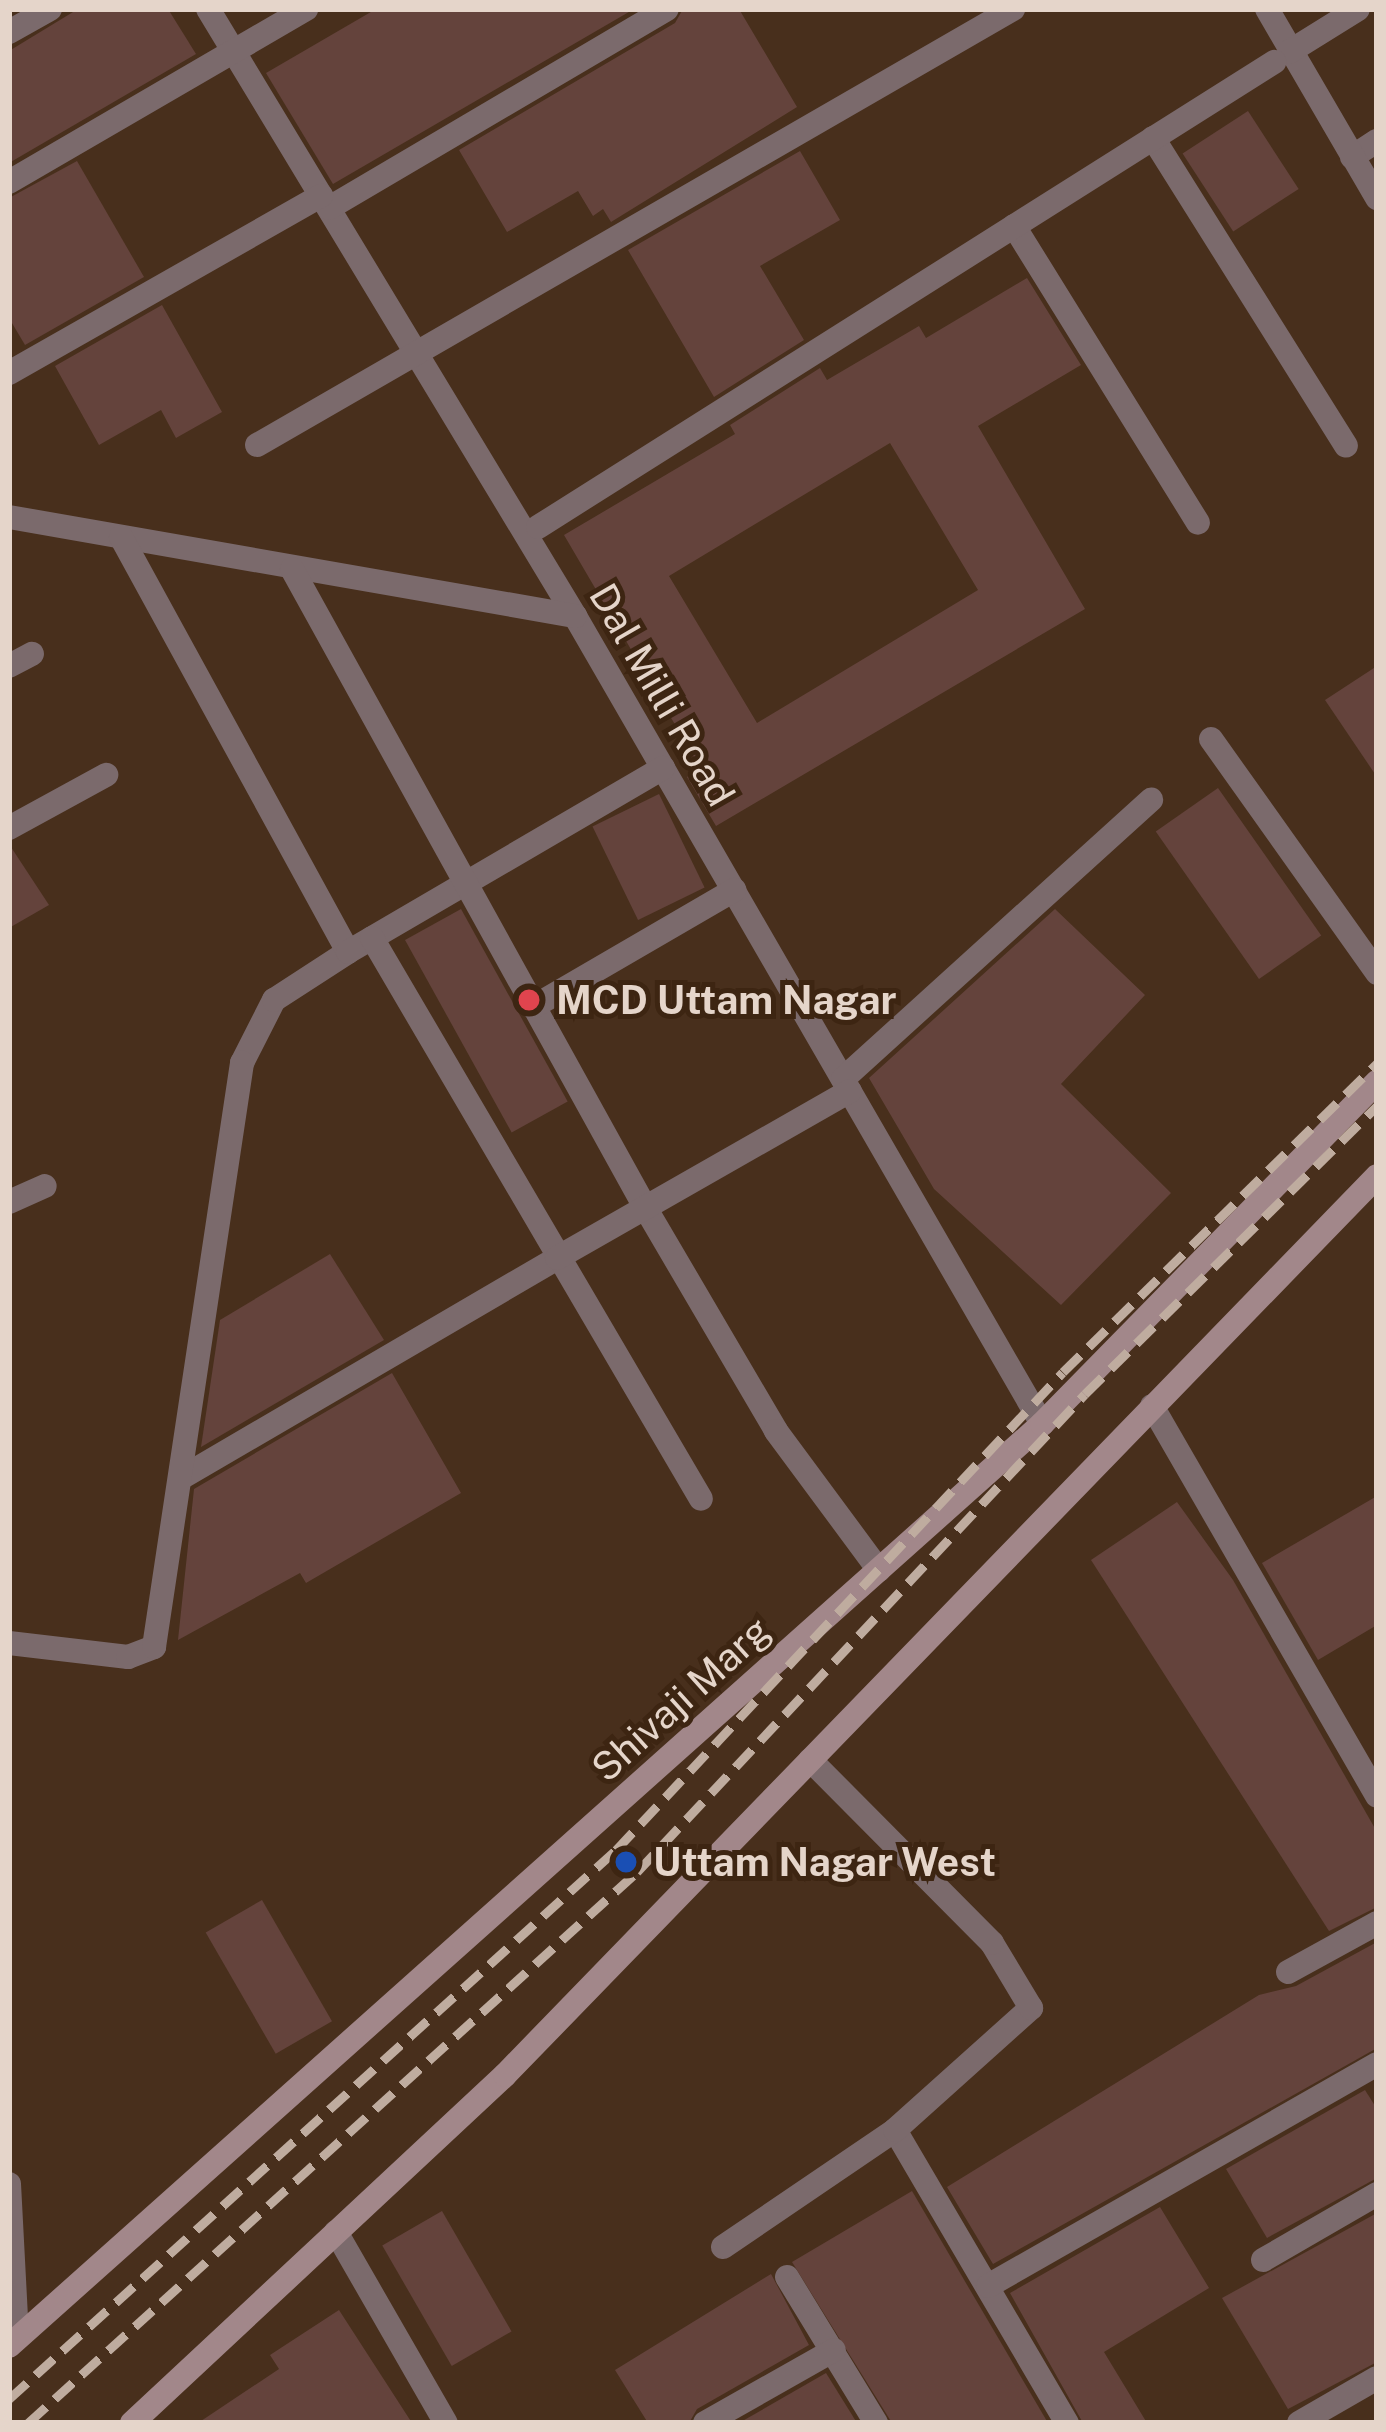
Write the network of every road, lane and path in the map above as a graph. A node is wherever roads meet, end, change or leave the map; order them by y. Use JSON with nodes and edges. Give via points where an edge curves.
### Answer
{"nodes":[{"id":1,"x":50,"y":9,"type":"edge"},
{"id":2,"x":208,"y":9,"type":"edge"},
{"id":3,"x":306,"y":9,"type":"edge"},
{"id":4,"x":667,"y":9,"type":"edge"},
{"id":5,"x":1013,"y":9,"type":"edge"},
{"id":6,"x":1268,"y":9,"type":"edge"},
{"id":7,"x":1358,"y":9,"type":"edge"},
{"id":8,"x":9,"y":32,"type":"edge"},
{"id":9,"x":232,"y":49,"type":"junction"},
{"id":10,"x":1281,"y":57,"type":"junction"},
{"id":11,"x":1153,"y":138,"type":"junction"},
{"id":12,"x":1377,"y":141,"type":"edge"},
{"id":13,"x":1352,"y":157,"type":"junction"},
{"id":14,"x":9,"y":182,"type":"edge"},
{"id":15,"x":1377,"y":198,"type":"edge"},
{"id":16,"x":325,"y":202,"type":"junction"},
{"id":17,"x":1014,"y":226,"type":"junction"},
{"id":18,"x":418,"y":355,"type":"junction"},
{"id":19,"x":9,"y":374,"type":"edge"},
{"id":20,"x":257,"y":445,"type":"dead end"},
{"id":21,"x":1346,"y":446,"type":"dead end"},
{"id":22,"x":9,"y":517,"type":"edge"},
{"id":23,"x":1198,"y":523,"type":"dead end"},
{"id":24,"x":532,"y":531,"type":"junction"},
{"id":25,"x":121,"y":538,"type":"junction"},
{"id":26,"x":292,"y":569,"type":"junction"},
{"id":27,"x":575,"y":616,"type":"junction"},
{"id":28,"x":1211,"y":739,"type":"dead end"},
{"id":29,"x":663,"y":768,"type":"junction"},
{"id":30,"x":106,"y":775,"type":"dead end"},
{"id":31,"x":1151,"y":800,"type":"dead end"},
{"id":32,"x":9,"y":828,"type":"edge"},
{"id":33,"x":464,"y":884,"type":"junction"},
{"id":34,"x":734,"y":890,"type":"junction"},
{"id":35,"x":371,"y":938,"type":"junction"},
{"id":36,"x":348,"y":952,"type":"junction"},
{"id":37,"x":1377,"y":973,"type":"edge"},
{"id":38,"x":533,"y":1007,"type":"junction"},
{"id":39,"x":1377,"y":1082,"type":"edge"},
{"id":40,"x":846,"y":1085,"type":"junction"},
{"id":41,"x":1377,"y":1177,"type":"edge"},
{"id":42,"x":45,"y":1186,"type":"dead end"},
{"id":43,"x":9,"y":1202,"type":"edge"},
{"id":44,"x":646,"y":1209,"type":"junction"},
{"id":45,"x":557,"y":1258,"type":"junction"},
{"id":46,"x":1152,"y":1406,"type":"junction"},
{"id":47,"x":1042,"y":1424,"type":"junction"},
{"id":48,"x":182,"y":1478,"type":"junction"},
{"id":49,"x":701,"y":1499,"type":"dead end"},
{"id":50,"x":879,"y":1570,"type":"junction"},
{"id":51,"x":9,"y":1643,"type":"edge"},
{"id":52,"x":810,"y":1760,"type":"junction"},
{"id":53,"x":1377,"y":1796,"type":"edge"},
{"id":54,"x":1377,"y":1923,"type":"edge"},
{"id":55,"x":1288,"y":1972,"type":"dead end"},
{"id":56,"x":1377,"y":2064,"type":"edge"},
{"id":57,"x":895,"y":2130,"type":"junction"},
{"id":58,"x":9,"y":2184,"type":"edge"},
{"id":59,"x":1377,"y":2194,"type":"edge"},
{"id":60,"x":336,"y":2232,"type":"junction"},
{"id":61,"x":723,"y":2247,"type":"dead end"},
{"id":62,"x":1263,"y":2260,"type":"dead end"},
{"id":63,"x":787,"y":2277,"type":"dead end"},
{"id":64,"x":988,"y":2286,"type":"junction"},
{"id":65,"x":13,"y":2342,"type":"edge"},
{"id":66,"x":834,"y":2350,"type":"junction"},
{"id":67,"x":1377,"y":2378,"type":"edge"},
{"id":68,"x":132,"y":2423,"type":"edge"},
{"id":69,"x":446,"y":2423,"type":"edge"},
{"id":70,"x":704,"y":2423,"type":"edge"},
{"id":71,"x":876,"y":2423,"type":"edge"},
{"id":72,"x":1067,"y":2423,"type":"edge"},
{"id":73,"x":1299,"y":2423,"type":"edge"}],
"edges":[{"from":1,"to":8,"type":"street"},
{"from":2,"to":9,"type":"street","name":"Dal Milli Road"},
{"from":3,"to":9,"type":"street"},
{"from":4,"to":16,"type":"street"},
{"from":5,"to":18,"type":"street"},
{"from":6,"to":10,"type":"street"},
{"from":7,"to":10,"type":"street"},
{"from":9,"to":14,"type":"street"},
{"from":9,"to":16,"type":"street","name":"Dal Milli Road"},
{"from":10,"to":11,"type":"street"},
{"from":10,"to":13,"type":"street"},
{"from":11,"to":17,"type":"street"},
{"from":11,"to":21,"type":"street"},
{"from":12,"to":13,"type":"street"},
{"from":13,"to":15,"type":"street"},
{"from":16,"to":18,"type":"street","name":"Dal Milli Road"},
{"from":16,"to":19,"type":"street"},
{"from":17,"to":23,"type":"street"},
{"from":17,"to":24,"type":"street"},
{"from":18,"to":20,"type":"street"},
{"from":18,"to":24,"type":"street","name":"Dal Milli Road"},
{"from":22,"to":25,"type":"street"},
{"from":24,"to":27,"type":"street","name":"Dal Milli Road"},
{"from":25,"to":26,"type":"street"},
{"from":25,"to":36,"type":"street"},
{"from":26,"to":27,"type":"street"},
{"from":26,"to":33,"type":"street"},
{"from":27,"to":29,"type":"street","name":"Dal Milli Road"},
{"from":28,"to":37,"type":"street"},
{"from":29,"to":33,"type":"street"},
{"from":29,"to":34,"type":"street","name":"Dal Milli Road"},
{"from":30,"to":32,"type":"street"},
{"from":31,"to":40,"type":"street"},
{"from":33,"to":35,"type":"street"},
{"from":33,"to":38,"type":"street"},
{"from":34,"to":38,"type":"street"},
{"from":34,"to":40,"type":"street","name":"Dal Milli Road"},
{"from":35,"to":36,"type":"street"},
{"from":35,"to":45,"type":"street"},
{"from":36,"to":48,"type":"street","via":[[274,1000],[242,1063],[199,1299]]},
{"from":38,"to":44,"type":"street"},
{"from":39,"to":47,"type":"main road","name":"Shivaji Marg"},
{"from":40,"to":44,"type":"street"},
{"from":40,"to":47,"type":"street","name":"Dal Milli Road"},
{"from":41,"to":46,"type":"main road"},
{"from":42,"to":43,"type":"street"},
{"from":44,"to":45,"type":"street"},
{"from":44,"to":50,"type":"street","via":[[776,1431]]},
{"from":45,"to":48,"type":"street"},
{"from":45,"to":49,"type":"street"},
{"from":46,"to":52,"type":"main road"},
{"from":46,"to":53,"type":"street"},
{"from":47,"to":50,"type":"main road","name":"Shivaji Marg"},
{"from":48,"to":51,"type":"street","via":[[154,1647],[128,1657]]},
{"from":50,"to":65,"type":"main road","name":"Shivaji Marg"},
{"from":52,"to":57,"type":"street","via":[[992,1943],[1031,1998],[1026,2017]]},
{"from":52,"to":60,"type":"main road","via":[[505,2075]]},
{"from":54,"to":55,"type":"street"},
{"from":56,"to":64,"type":"street"},
{"from":57,"to":61,"type":"street"},
{"from":57,"to":64,"type":"street"},
{"from":58,"to":65,"type":"street"},
{"from":59,"to":62,"type":"street"},
{"from":60,"to":68,"type":"main road"},
{"from":60,"to":69,"type":"street"},
{"from":63,"to":66,"type":"street"},
{"from":64,"to":72,"type":"street"},
{"from":66,"to":70,"type":"street"},
{"from":66,"to":71,"type":"street"},
{"from":67,"to":73,"type":"street"}]}
